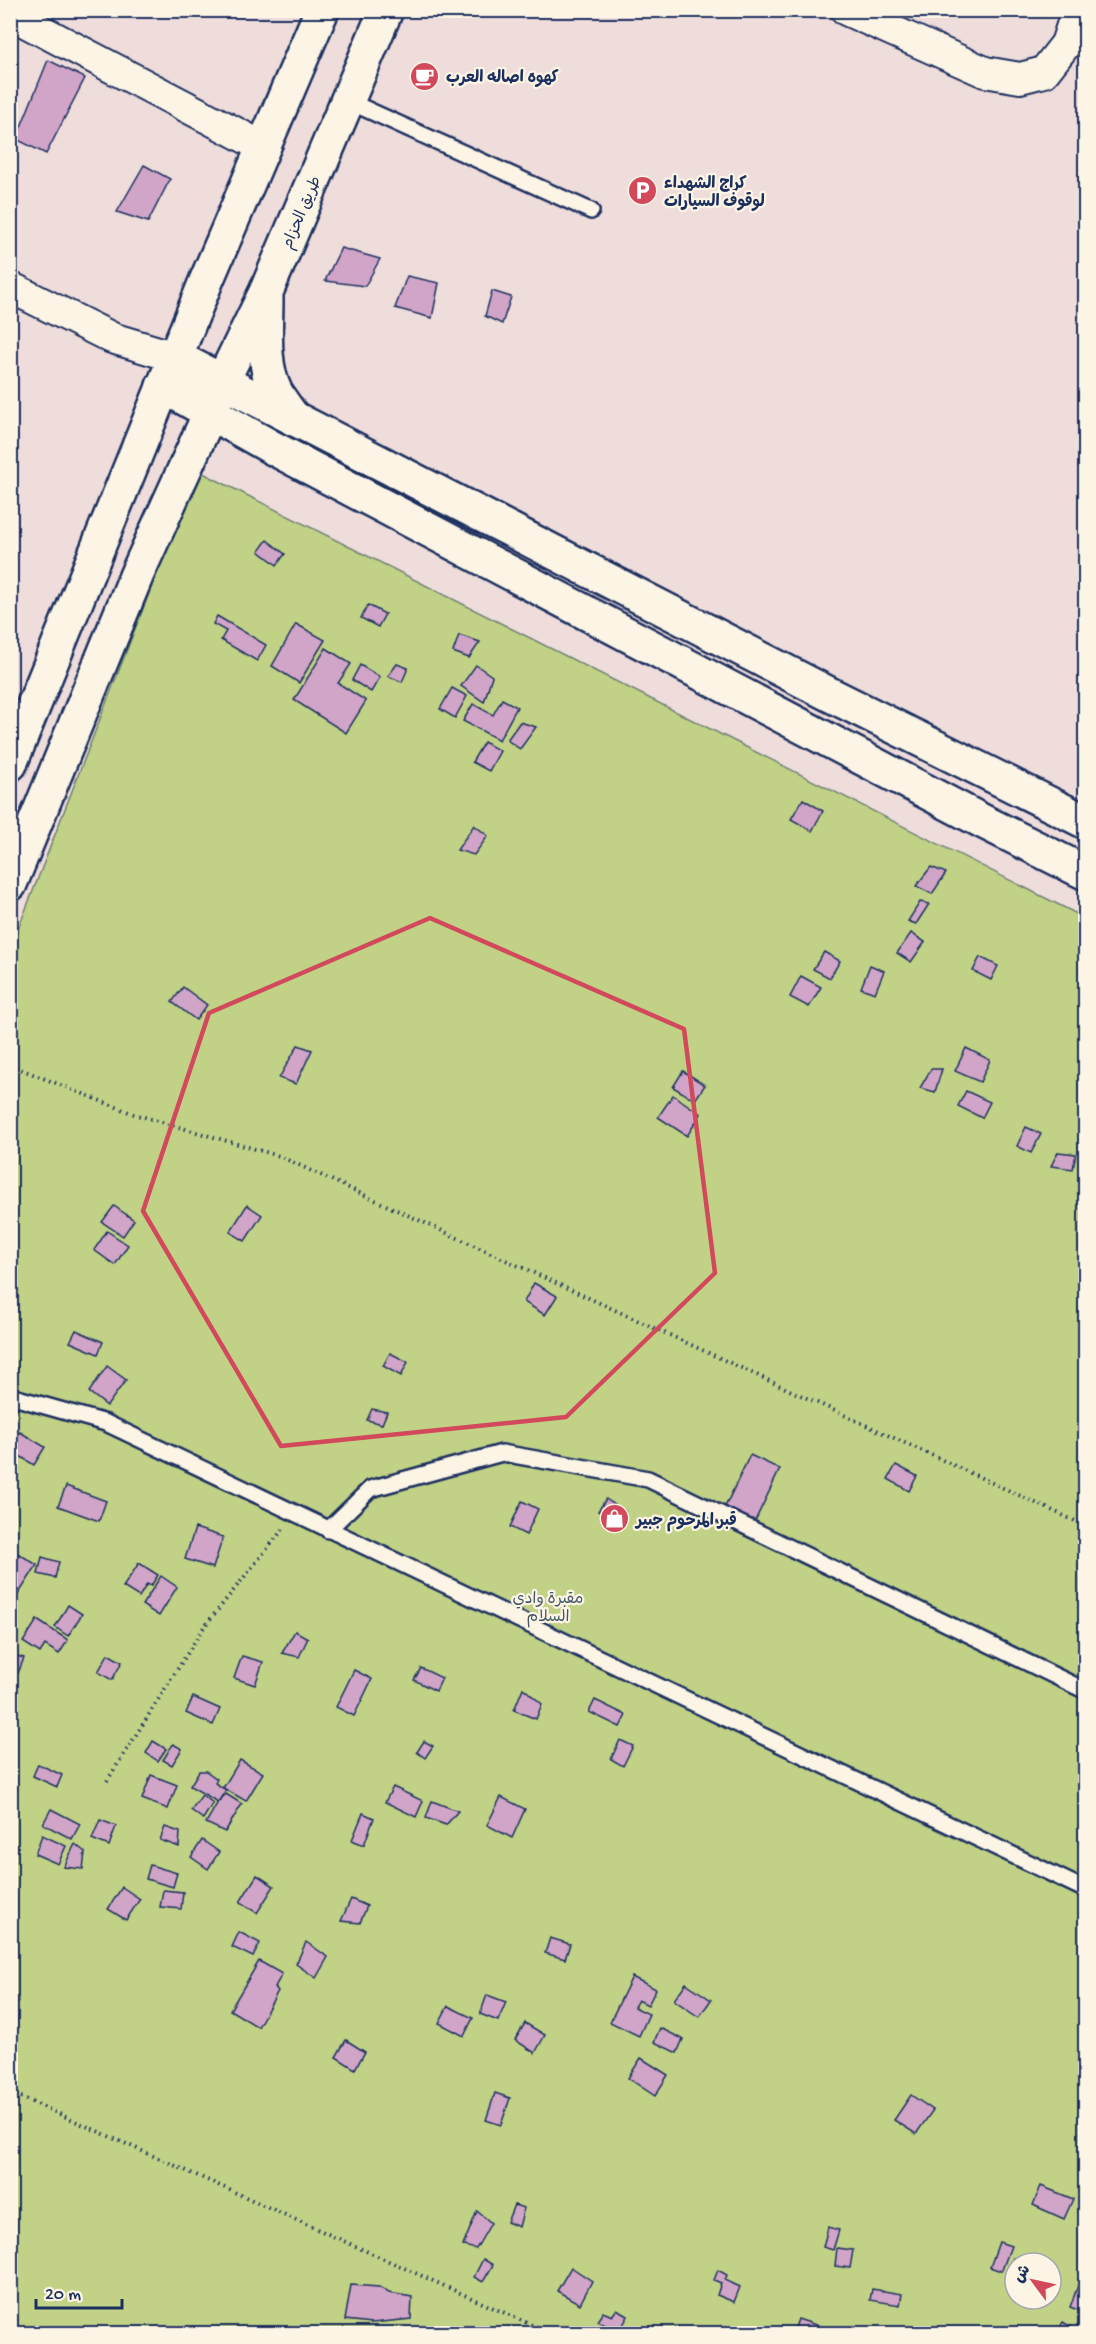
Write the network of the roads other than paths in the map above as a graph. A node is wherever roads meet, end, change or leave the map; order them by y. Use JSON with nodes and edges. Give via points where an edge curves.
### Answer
{"nodes":[{"id":1,"x":322,"y":10,"type":"edge"},
{"id":2,"x":386,"y":10,"type":"edge"},
{"id":3,"x":846,"y":10,"type":"edge"},
{"id":4,"x":1077,"y":10,"type":"edge"},
{"id":5,"x":10,"y":14,"type":"edge"},
{"id":6,"x":348,"y":101,"type":"junction"},
{"id":7,"x":263,"y":147,"type":"junction"},
{"id":8,"x":591,"y":211,"type":"dead end"},
{"id":9,"x":10,"y":287,"type":"edge"},
{"id":10,"x":266,"y":292,"type":"junction"},
{"id":11,"x":112,"y":338,"type":"junction"},
{"id":12,"x":175,"y":357,"type":"junction"},
{"id":13,"x":222,"y":382,"type":"junction"},
{"id":14,"x":163,"y":386,"type":"junction"},
{"id":15,"x":210,"y":413,"type":"junction"},
{"id":16,"x":294,"y":419,"type":"junction"},
{"id":17,"x":10,"y":764,"type":"edge"},
{"id":18,"x":1004,"y":781,"type":"junction"},
{"id":19,"x":1072,"y":815,"type":"edge"},
{"id":20,"x":982,"y":821,"type":"junction"},
{"id":21,"x":1036,"y":849,"type":"junction"},
{"id":22,"x":1086,"y":873,"type":"edge"},
{"id":23,"x":10,"y":884,"type":"edge"},
{"id":24,"x":10,"y":1396,"type":"edge"},
{"id":25,"x":328,"y":1530,"type":"junction"},
{"id":26,"x":1086,"y":1691,"type":"edge"},
{"id":27,"x":1086,"y":1890,"type":"edge"}],
"edges":[{"from":1,"to":7,"type":"street"},
{"from":2,"to":6,"type":"street","name":"طريق الحزام"},
{"from":3,"to":4,"type":"street","via":[[985,72],[1020,78],[1044,72],[1066,44]]},
{"from":5,"to":7,"type":"street"},
{"from":6,"to":8,"type":"lane"},
{"from":6,"to":10,"type":"street","name":"طريق الحزام"},
{"from":7,"to":12,"type":"street"},
{"from":9,"to":11,"type":"street"},
{"from":10,"to":13,"type":"street","name":"طريق الحزام"},
{"from":10,"to":16,"type":"street","via":[[270,376],[276,393]]},
{"from":11,"to":12,"type":"street"},
{"from":11,"to":14,"type":"street"},
{"from":12,"to":13,"type":"street"},
{"from":12,"to":14,"type":"street"},
{"from":13,"to":15,"type":"street","name":"طريق الحزام"},
{"from":13,"to":16,"type":"street"},
{"from":14,"to":15,"type":"street"},
{"from":14,"to":17,"type":"street"},
{"from":15,"to":20,"type":"street"},
{"from":15,"to":23,"type":"street","name":"طريق الحزام","via":[[137,574]]},
{"from":16,"to":18,"type":"street"},
{"from":18,"to":19,"type":"street"},
{"from":18,"to":20,"type":"street","via":[[1004,801],[999,810]]},
{"from":19,"to":21,"type":"street","via":[[1042,820],[1035,839]]},
{"from":20,"to":21,"type":"street"},
{"from":21,"to":22,"type":"street"},
{"from":24,"to":25,"type":"lane","via":[[106,1424]]},
{"from":25,"to":26,"type":"lane","via":[[370,1489],[502,1453],[648,1479]]},
{"from":25,"to":27,"type":"lane"}]}
